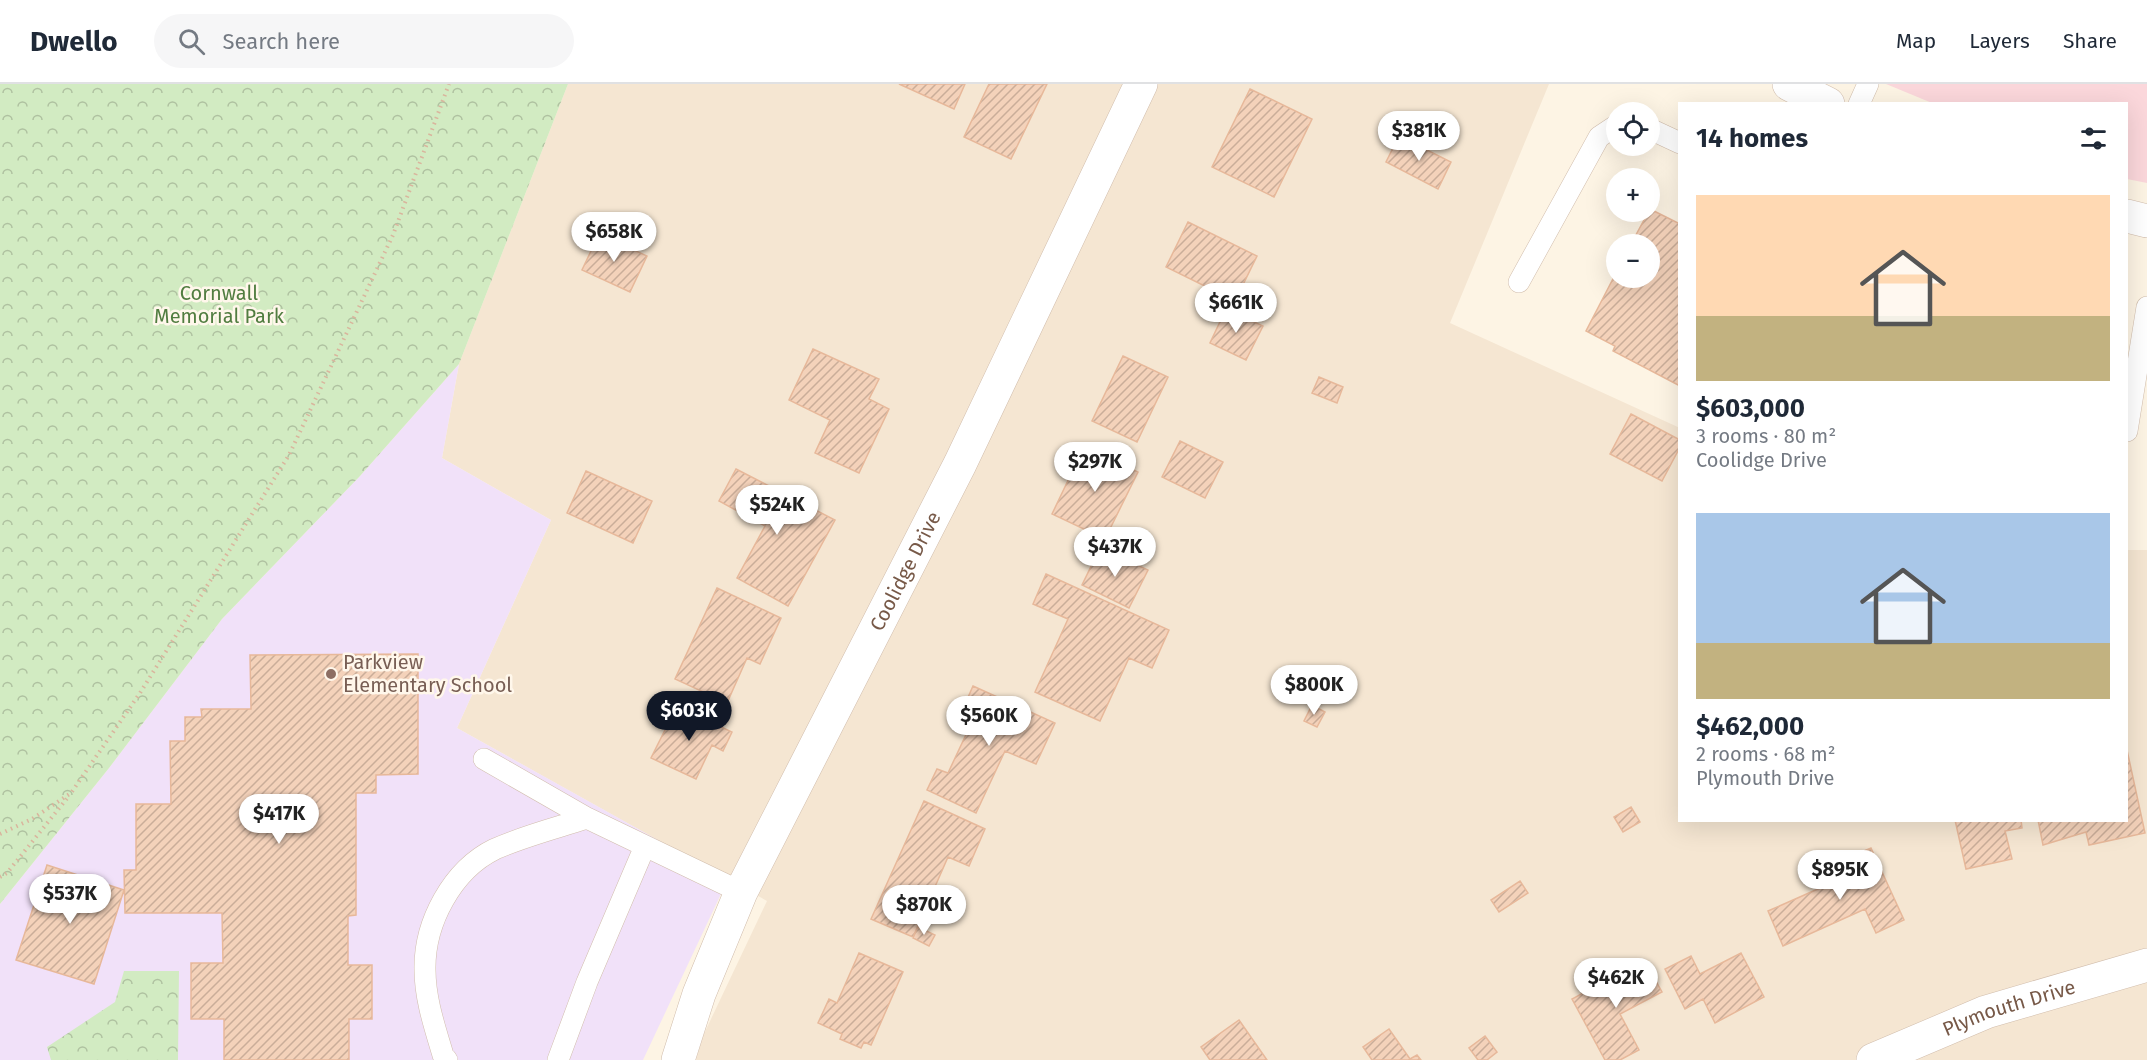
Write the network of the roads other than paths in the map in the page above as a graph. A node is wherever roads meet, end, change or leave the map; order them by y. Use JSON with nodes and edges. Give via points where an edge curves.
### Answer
{"nodes":[{"id":1,"x":1141,"y":84,"type":"edge"},
{"id":2,"x":1789,"y":84,"type":"edge"},
{"id":3,"x":1868,"y":84,"type":"edge"},
{"id":4,"x":1824,"y":102,"type":"edge"},
{"id":5,"x":1860,"y":102,"type":"edge"},
{"id":6,"x":1606,"y":132,"type":"edge"},
{"id":7,"x":1660,"y":134,"type":"edge"},
{"id":8,"x":1678,"y":142,"type":"edge"},
{"id":9,"x":2128,"y":216,"type":"edge"},
{"id":10,"x":2147,"y":221,"type":"edge"},
{"id":11,"x":1520,"y":282,"type":"dead end"},
{"id":12,"x":2139,"y":313,"type":"edge"},
{"id":13,"x":2128,"y":420,"type":"edge"},
{"id":14,"x":484,"y":759,"type":"dead end"},
{"id":15,"x":587,"y":818,"type":"junction"},
{"id":16,"x":645,"y":846,"type":"junction"},
{"id":17,"x":741,"y":892,"type":"junction"},
{"id":18,"x":2147,"y":965,"type":"edge"},
{"id":19,"x":447,"y":1060,"type":"edge"},
{"id":20,"x":558,"y":1060,"type":"edge"},
{"id":21,"x":678,"y":1060,"type":"edge"},
{"id":22,"x":1873,"y":1060,"type":"edge"}],
"edges":[{"from":1,"to":17,"type":"street","name":"Coolidge Drive","via":[[960,464]]},
{"from":2,"to":4,"type":"street"},
{"from":3,"to":5,"type":"lane"},
{"from":6,"to":11,"type":"lane","via":[[1599,137]]},
{"from":7,"to":8,"type":"lane"},
{"from":9,"to":10,"type":"street"},
{"from":12,"to":13,"type":"lane"},
{"from":14,"to":15,"type":"lane"},
{"from":15,"to":16,"type":"lane"},
{"from":15,"to":19,"type":"lane","via":[[493,850],[445,896],[432,925],[425,969],[429,1006]]},
{"from":16,"to":17,"type":"lane"},
{"from":16,"to":20,"type":"lane"},
{"from":17,"to":21,"type":"street","name":"Coolidge Drive","via":[[699,994]]},
{"from":18,"to":22,"type":"street","name":"Plymouth Drive","via":[[1986,1012]]}]}
